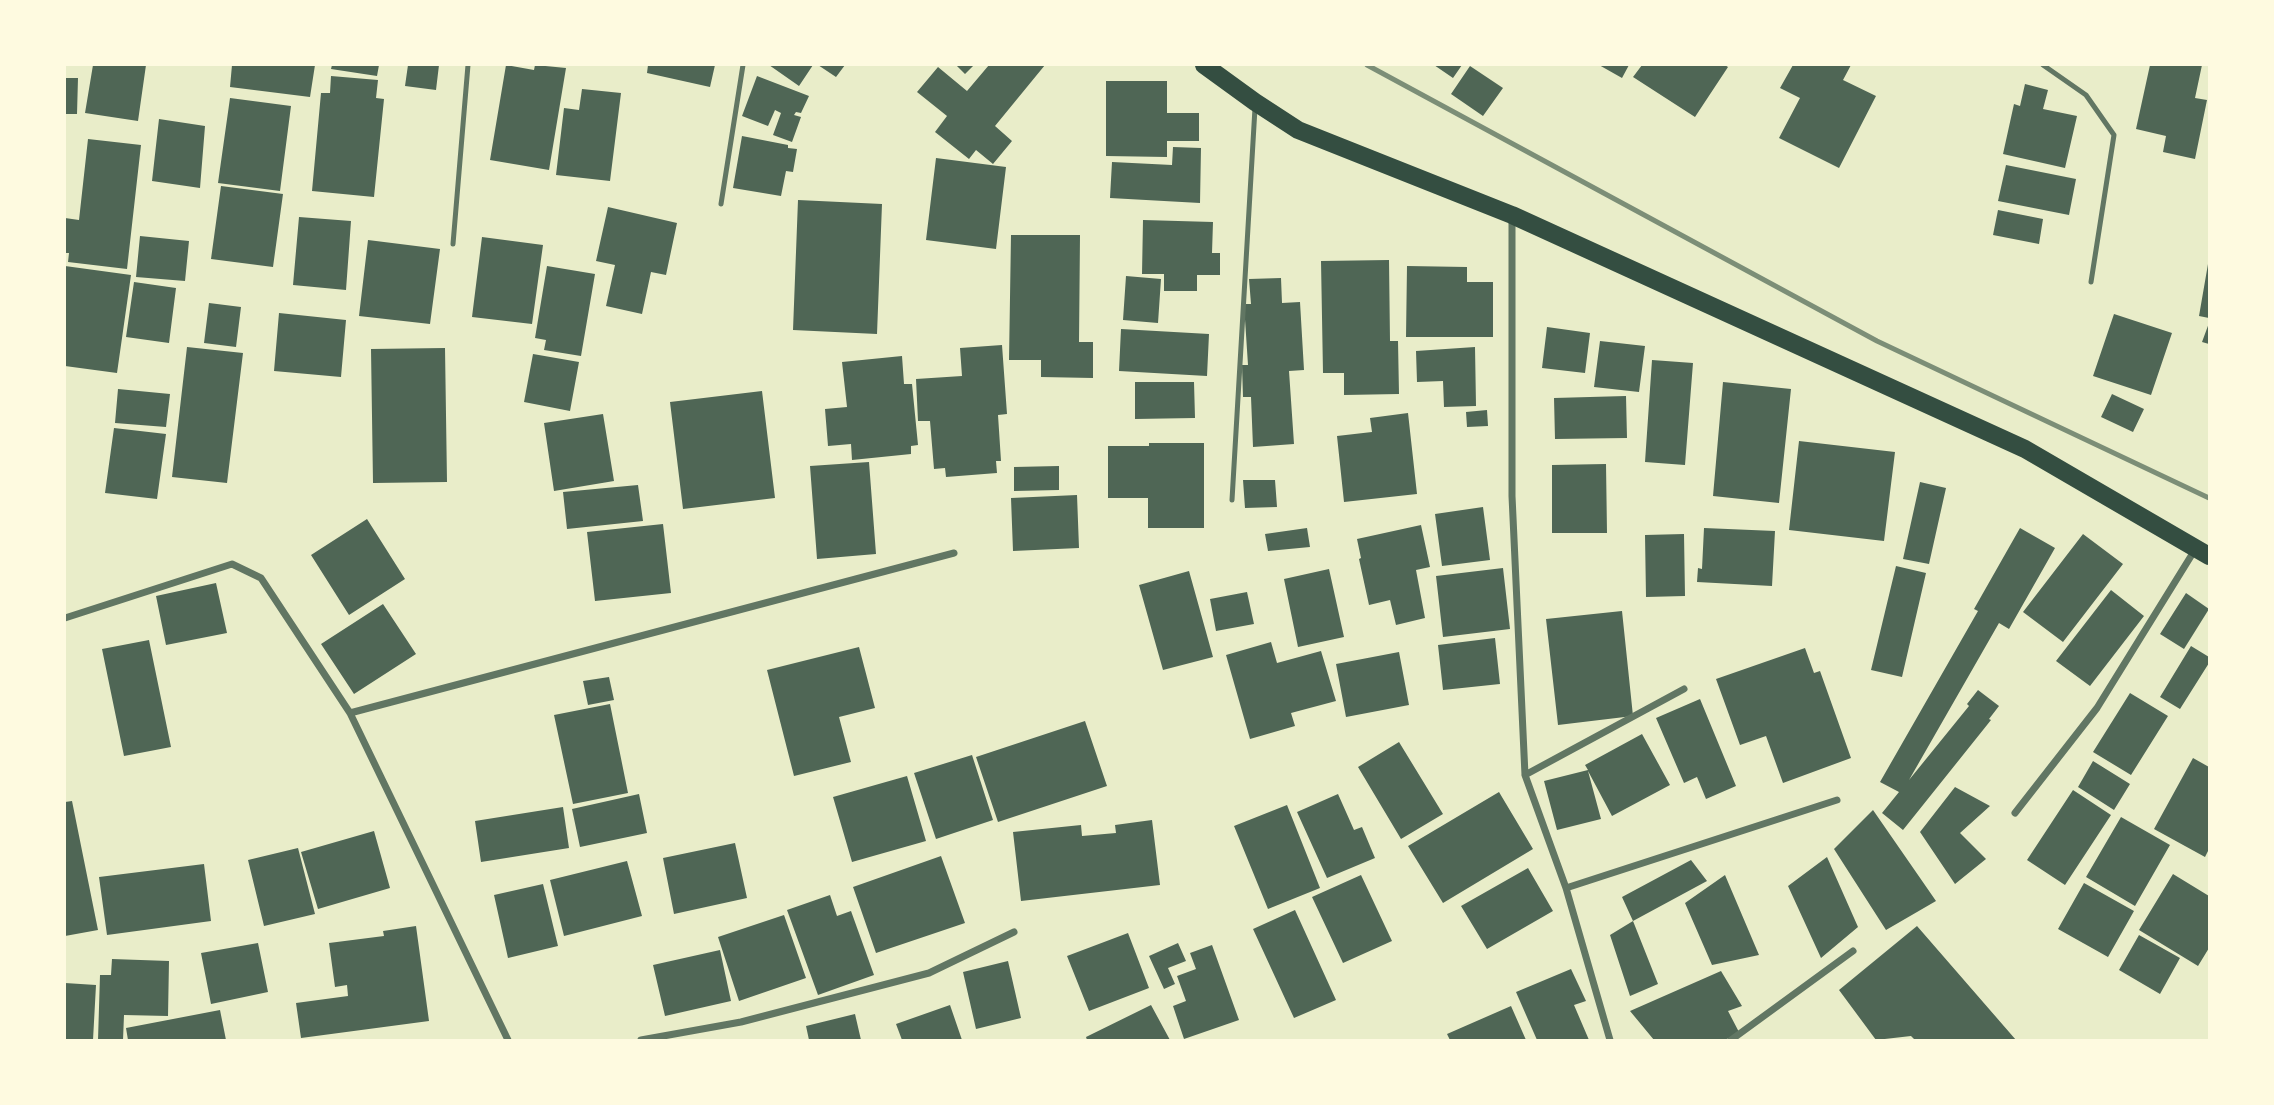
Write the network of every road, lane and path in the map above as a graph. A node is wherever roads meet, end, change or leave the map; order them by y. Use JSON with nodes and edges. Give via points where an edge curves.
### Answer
{"nodes":[{"id":1,"x":468,"y":65,"type":"edge"},
{"id":2,"x":743,"y":65,"type":"edge"},
{"id":3,"x":1205,"y":65,"type":"edge"},
{"id":4,"x":2043,"y":65,"type":"edge"},
{"id":5,"x":1255,"y":102,"type":"junction"},
{"id":6,"x":721,"y":204,"type":"dead end"},
{"id":7,"x":1512,"y":215,"type":"junction"},
{"id":8,"x":453,"y":244,"type":"dead end"},
{"id":9,"x":2091,"y":282,"type":"dead end"},
{"id":10,"x":1232,"y":500,"type":"dead end"},
{"id":11,"x":2203,"y":552,"type":"edge"},
{"id":12,"x":954,"y":553,"type":"dead end"},
{"id":13,"x":65,"y":618,"type":"edge"},
{"id":14,"x":1684,"y":689,"type":"dead end"},
{"id":15,"x":350,"y":713,"type":"junction"},
{"id":16,"x":1525,"y":775,"type":"junction"},
{"id":17,"x":1837,"y":800,"type":"dead end"},
{"id":18,"x":2015,"y":813,"type":"dead end"},
{"id":19,"x":1566,"y":888,"type":"junction"},
{"id":20,"x":1014,"y":932,"type":"dead end"},
{"id":21,"x":1853,"y":951,"type":"dead end"},
{"id":22,"x":508,"y":1040,"type":"edge"},
{"id":23,"x":642,"y":1040,"type":"edge"},
{"id":24,"x":1610,"y":1040,"type":"edge"},
{"id":25,"x":1731,"y":1040,"type":"edge"}],
"edges":[{"from":1,"to":8,"type":"lane"},
{"from":2,"to":6,"type":"lane"},
{"from":3,"to":5,"type":"main road"},
{"from":4,"to":9,"type":"lane","via":[[2086,95],[2114,135]]},
{"from":5,"to":7,"type":"main road","via":[[1298,130]]},
{"from":5,"to":10,"type":"lane"},
{"from":7,"to":11,"type":"main road","via":[[2025,449]]},
{"from":7,"to":16,"type":"street","via":[[1512,496]]},
{"from":11,"to":18,"type":"street","via":[[2097,708]]},
{"from":12,"to":15,"type":"street"},
{"from":13,"to":15,"type":"street","via":[[232,564],[261,578]]},
{"from":14,"to":16,"type":"street"},
{"from":15,"to":22,"type":"street"},
{"from":16,"to":19,"type":"street"},
{"from":17,"to":19,"type":"street"},
{"from":19,"to":24,"type":"street"},
{"from":20,"to":23,"type":"street","via":[[929,973],[741,1022]]},
{"from":21,"to":25,"type":"street"}]}
